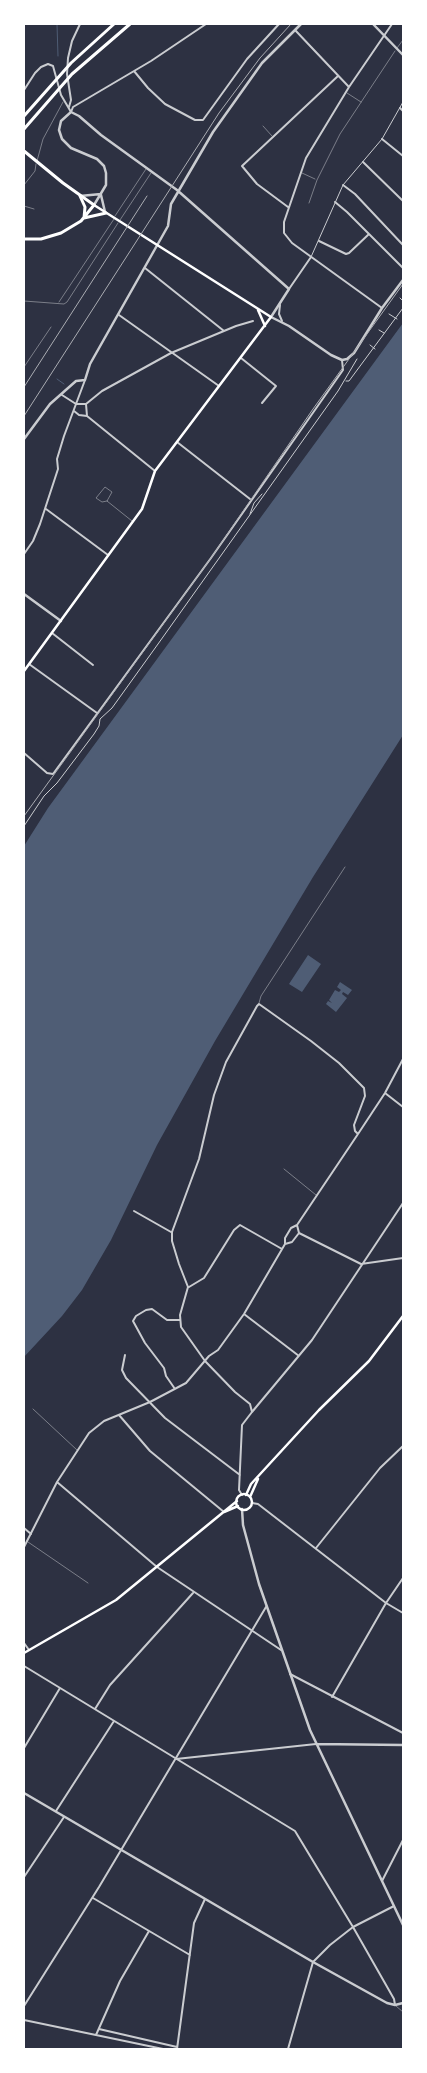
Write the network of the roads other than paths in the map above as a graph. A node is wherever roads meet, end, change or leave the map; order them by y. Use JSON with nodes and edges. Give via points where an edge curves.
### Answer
{"nodes":[{"id":1,"x":80,"y":24,"type":"edge"},
{"id":2,"x":114,"y":24,"type":"edge"},
{"id":3,"x":130,"y":24,"type":"edge"},
{"id":4,"x":206,"y":24,"type":"edge"},
{"id":5,"x":279,"y":24,"type":"edge"},
{"id":6,"x":301,"y":24,"type":"edge"},
{"id":7,"x":373,"y":24,"type":"edge"},
{"id":8,"x":392,"y":24,"type":"edge"},
{"id":9,"x":295,"y":30,"type":"junction"},
{"id":10,"x":384,"y":36,"type":"junction"},
{"id":11,"x":403,"y":40,"type":"edge"},
{"id":12,"x":396,"y":48,"type":"junction"},
{"id":13,"x":403,"y":56,"type":"edge"},
{"id":14,"x":134,"y":71,"type":"junction"},
{"id":15,"x":338,"y":76,"type":"junction"},
{"id":16,"x":349,"y":87,"type":"junction"},
{"id":17,"x":24,"y":90,"type":"edge"},
{"id":18,"x":345,"y":92,"type":"junction"},
{"id":19,"x":64,"y":101,"type":"junction"},
{"id":20,"x":361,"y":102,"type":"junction"},
{"id":21,"x":403,"y":102,"type":"edge"},
{"id":22,"x":69,"y":107,"type":"junction"},
{"id":23,"x":400,"y":108,"type":"junction"},
{"id":24,"x":403,"y":111,"type":"edge"},
{"id":25,"x":71,"y":112,"type":"junction"},
{"id":26,"x":24,"y":116,"type":"edge"},
{"id":27,"x":263,"y":126,"type":"dead end"},
{"id":28,"x":24,"y":129,"type":"edge"},
{"id":29,"x":274,"y":138,"type":"junction"},
{"id":30,"x":382,"y":138,"type":"junction"},
{"id":31,"x":24,"y":151,"type":"edge"},
{"id":32,"x":403,"y":156,"type":"edge"},
{"id":33,"x":363,"y":162,"type":"junction"},
{"id":34,"x":147,"y":168,"type":"junction"},
{"id":35,"x":152,"y":172,"type":"junction"},
{"id":36,"x":301,"y":173,"type":"junction"},
{"id":37,"x":317,"y":180,"type":"junction"},
{"id":38,"x":24,"y":185,"type":"edge"},
{"id":39,"x":343,"y":185,"type":"junction"},
{"id":40,"x":178,"y":191,"type":"junction"},
{"id":41,"x":101,"y":194,"type":"junction"},
{"id":42,"x":80,"y":196,"type":"junction"},
{"id":43,"x":403,"y":201,"type":"edge"},
{"id":44,"x":335,"y":202,"type":"junction"},
{"id":45,"x":309,"y":203,"type":"dead end"},
{"id":46,"x":94,"y":205,"type":"junction"},
{"id":47,"x":24,"y":206,"type":"edge"},
{"id":48,"x":288,"y":207,"type":"junction"},
{"id":49,"x":34,"y":209,"type":"dead end"},
{"id":50,"x":106,"y":213,"type":"junction"},
{"id":51,"x":84,"y":218,"type":"junction"},
{"id":52,"x":369,"y":234,"type":"junction"},
{"id":53,"x":24,"y":239,"type":"edge"},
{"id":54,"x":319,"y":241,"type":"junction"},
{"id":55,"x":403,"y":245,"type":"edge"},
{"id":56,"x":312,"y":256,"type":"junction"},
{"id":57,"x":145,"y":268,"type":"junction"},
{"id":58,"x":403,"y":268,"type":"edge"},
{"id":59,"x":403,"y":280,"type":"edge"},
{"id":60,"x":289,"y":289,"type":"junction"},
{"id":61,"x":400,"y":298,"type":"dead end"},
{"id":62,"x":24,"y":301,"type":"edge"},
{"id":63,"x":403,"y":301,"type":"edge"},
{"id":64,"x":281,"y":302,"type":"junction"},
{"id":65,"x":58,"y":303,"type":"junction"},
{"id":66,"x":382,"y":308,"type":"junction"},
{"id":67,"x":403,"y":308,"type":"edge"},
{"id":68,"x":257,"y":309,"type":"junction"},
{"id":69,"x":389,"y":314,"type":"dead end"},
{"id":70,"x":119,"y":315,"type":"junction"},
{"id":71,"x":271,"y":317,"type":"junction"},
{"id":72,"x":396,"y":319,"type":"junction"},
{"id":73,"x":253,"y":321,"type":"dead end"},
{"id":74,"x":282,"y":322,"type":"junction"},
{"id":75,"x":265,"y":326,"type":"junction"},
{"id":76,"x":51,"y":327,"type":"dead end"},
{"id":77,"x":379,"y":330,"type":"dead end"},
{"id":78,"x":224,"y":331,"type":"junction"},
{"id":79,"x":384,"y":333,"type":"junction"},
{"id":80,"x":370,"y":345,"type":"dead end"},
{"id":81,"x":374,"y":348,"type":"junction"},
{"id":82,"x":171,"y":353,"type":"junction"},
{"id":83,"x":240,"y":358,"type":"junction"},
{"id":84,"x":357,"y":359,"type":"dead end"},
{"id":85,"x":342,"y":360,"type":"junction"},
{"id":86,"x":24,"y":367,"type":"edge"},
{"id":87,"x":351,"y":375,"type":"junction"},
{"id":88,"x":85,"y":380,"type":"junction"},
{"id":89,"x":345,"y":381,"type":"junction"},
{"id":90,"x":219,"y":386,"type":"junction"},
{"id":91,"x":61,"y":395,"type":"junction"},
{"id":92,"x":262,"y":403,"type":"dead end"},
{"id":93,"x":76,"y":404,"type":"junction"},
{"id":94,"x":86,"y":404,"type":"junction"},
{"id":95,"x":74,"y":411,"type":"junction"},
{"id":96,"x":86,"y":416,"type":"junction"},
{"id":97,"x":24,"y":439,"type":"edge"},
{"id":98,"x":177,"y":442,"type":"junction"},
{"id":99,"x":155,"y":471,"type":"junction"},
{"id":100,"x":265,"y":492,"type":"junction"},
{"id":101,"x":251,"y":500,"type":"junction"},
{"id":102,"x":107,"y":501,"type":"junction"},
{"id":103,"x":254,"y":503,"type":"junction"},
{"id":104,"x":257,"y":505,"type":"junction"},
{"id":105,"x":45,"y":508,"type":"junction"},
{"id":106,"x":249,"y":514,"type":"junction"},
{"id":107,"x":133,"y":522,"type":"junction"},
{"id":108,"x":24,"y":554,"type":"edge"},
{"id":109,"x":108,"y":555,"type":"junction"},
{"id":110,"x":24,"y":594,"type":"edge"},
{"id":111,"x":61,"y":621,"type":"junction"},
{"id":112,"x":52,"y":633,"type":"junction"},
{"id":113,"x":29,"y":664,"type":"junction"},
{"id":114,"x":93,"y":665,"type":"dead end"},
{"id":115,"x":24,"y":671,"type":"edge"},
{"id":116,"x":97,"y":713,"type":"junction"},
{"id":117,"x":24,"y":753,"type":"edge"},
{"id":118,"x":24,"y":826,"type":"edge"},
{"id":119,"x":345,"y":867,"type":"dead end"},
{"id":120,"x":259,"y":1004,"type":"junction"},
{"id":121,"x":403,"y":1059,"type":"edge"},
{"id":122,"x":385,"y":1093,"type":"junction"},
{"id":123,"x":403,"y":1107,"type":"edge"},
{"id":124,"x":358,"y":1134,"type":"junction"},
{"id":125,"x":284,"y":1169,"type":"dead end"},
{"id":126,"x":317,"y":1196,"type":"junction"},
{"id":127,"x":403,"y":1203,"type":"edge"},
{"id":128,"x":134,"y":1211,"type":"dead end"},
{"id":129,"x":297,"y":1225,"type":"junction"},
{"id":130,"x":172,"y":1232,"type":"junction"},
{"id":131,"x":299,"y":1233,"type":"junction"},
{"id":132,"x":285,"y":1244,"type":"junction"},
{"id":133,"x":282,"y":1249,"type":"junction"},
{"id":134,"x":403,"y":1258,"type":"edge"},
{"id":135,"x":361,"y":1264,"type":"junction"},
{"id":136,"x":188,"y":1287,"type":"junction"},
{"id":137,"x":244,"y":1314,"type":"junction"},
{"id":138,"x":403,"y":1316,"type":"edge"},
{"id":139,"x":180,"y":1320,"type":"junction"},
{"id":140,"x":125,"y":1355,"type":"dead end"},
{"id":141,"x":299,"y":1356,"type":"junction"},
{"id":142,"x":205,"y":1361,"type":"junction"},
{"id":143,"x":175,"y":1389,"type":"junction"},
{"id":144,"x":150,"y":1402,"type":"junction"},
{"id":145,"x":33,"y":1409,"type":"dead end"},
{"id":146,"x":252,"y":1412,"type":"junction"},
{"id":147,"x":119,"y":1415,"type":"junction"},
{"id":148,"x":403,"y":1446,"type":"edge"},
{"id":149,"x":76,"y":1450,"type":"junction"},
{"id":150,"x":240,"y":1475,"type":"junction"},
{"id":151,"x":258,"y":1479,"type":"junction"},
{"id":152,"x":57,"y":1482,"type":"junction"},
{"id":153,"x":242,"y":1495,"type":"junction"},
{"id":154,"x":246,"y":1495,"type":"junction"},
{"id":155,"x":250,"y":1497,"type":"junction"},
{"id":156,"x":237,"y":1501,"type":"junction"},
{"id":157,"x":252,"y":1502,"type":"junction"},
{"id":158,"x":238,"y":1506,"type":"junction"},
{"id":159,"x":242,"y":1509,"type":"junction"},
{"id":160,"x":224,"y":1512,"type":"junction"},
{"id":161,"x":24,"y":1528,"type":"edge"},
{"id":162,"x":31,"y":1534,"type":"junction"},
{"id":163,"x":27,"y":1541,"type":"junction"},
{"id":164,"x":24,"y":1547,"type":"edge"},
{"id":165,"x":316,"y":1548,"type":"junction"},
{"id":166,"x":157,"y":1567,"type":"junction"},
{"id":167,"x":403,"y":1578,"type":"edge"},
{"id":168,"x":88,"y":1583,"type":"dead end"},
{"id":169,"x":193,"y":1593,"type":"junction"},
{"id":170,"x":386,"y":1603,"type":"junction"},
{"id":171,"x":266,"y":1607,"type":"junction"},
{"id":172,"x":403,"y":1613,"type":"edge"},
{"id":173,"x":253,"y":1632,"type":"junction"},
{"id":174,"x":24,"y":1643,"type":"edge"},
{"id":175,"x":29,"y":1650,"type":"junction"},
{"id":176,"x":281,"y":1650,"type":"junction"},
{"id":177,"x":24,"y":1653,"type":"edge"},
{"id":178,"x":24,"y":1666,"type":"edge"},
{"id":179,"x":290,"y":1674,"type":"junction"},
{"id":180,"x":60,"y":1688,"type":"junction"},
{"id":181,"x":332,"y":1697,"type":"junction"},
{"id":182,"x":95,"y":1709,"type":"junction"},
{"id":183,"x":114,"y":1721,"type":"junction"},
{"id":184,"x":403,"y":1733,"type":"edge"},
{"id":185,"x":316,"y":1744,"type":"junction"},
{"id":186,"x":403,"y":1745,"type":"edge"},
{"id":187,"x":24,"y":1748,"type":"edge"},
{"id":188,"x":176,"y":1758,"type":"junction"},
{"id":189,"x":24,"y":1793,"type":"edge"},
{"id":190,"x":56,"y":1812,"type":"junction"},
{"id":191,"x":64,"y":1816,"type":"junction"},
{"id":192,"x":403,"y":1840,"type":"edge"},
{"id":193,"x":121,"y":1850,"type":"junction"},
{"id":194,"x":24,"y":1877,"type":"edge"},
{"id":195,"x":382,"y":1882,"type":"junction"},
{"id":196,"x":93,"y":1897,"type":"junction"},
{"id":197,"x":205,"y":1899,"type":"junction"},
{"id":198,"x":394,"y":1906,"type":"junction"},
{"id":199,"x":403,"y":1924,"type":"edge"},
{"id":200,"x":353,"y":1926,"type":"junction"},
{"id":201,"x":150,"y":1931,"type":"junction"},
{"id":202,"x":190,"y":1956,"type":"junction"},
{"id":203,"x":313,"y":1962,"type":"junction"},
{"id":204,"x":403,"y":2003,"type":"edge"},
{"id":205,"x":396,"y":2005,"type":"junction"},
{"id":206,"x":24,"y":2006,"type":"edge"},
{"id":207,"x":403,"y":2012,"type":"edge"},
{"id":208,"x":24,"y":2020,"type":"edge"},
{"id":209,"x":99,"y":2029,"type":"junction"},
{"id":210,"x":96,"y":2035,"type":"junction"},
{"id":211,"x":136,"y":2037,"type":"junction"},
{"id":212,"x":134,"y":2043,"type":"junction"},
{"id":213,"x":177,"y":2048,"type":"edge"},
{"id":214,"x":163,"y":2049,"type":"edge"},
{"id":215,"x":288,"y":2049,"type":"edge"}],
"edges":[{"from":1,"to":22,"type":"street","via":[[68,58]]},
{"from":2,"to":26,"type":"main road","via":[[54,80]]},
{"from":3,"to":28,"type":"main road","via":[[72,74]]},
{"from":4,"to":14,"type":"street"},
{"from":5,"to":14,"type":"street","via":[[247,59],[204,120],[195,120],[165,104]]},
{"from":6,"to":9,"type":"street"},
{"from":7,"to":10,"type":"street"},
{"from":8,"to":10,"type":"street"},
{"from":9,"to":15,"type":"street"},
{"from":9,"to":40,"type":"street","via":[[262,63],[243,89]]},
{"from":10,"to":12,"type":"street"},
{"from":10,"to":16,"type":"street"},
{"from":11,"to":12,"type":"lane"},
{"from":12,"to":13,"type":"street"},
{"from":12,"to":20,"type":"lane"},
{"from":14,"to":25,"type":"street","via":[[73,107]]},
{"from":15,"to":16,"type":"street"},
{"from":15,"to":29,"type":"street"},
{"from":16,"to":18,"type":"street"},
{"from":17,"to":19,"type":"street","via":[[34,73],[48,64],[55,69]]},
{"from":18,"to":20,"type":"lane"},
{"from":18,"to":36,"type":"street","via":[[306,158]]},
{"from":19,"to":22,"type":"street"},
{"from":19,"to":38,"type":"lane","via":[[43,139],[35,171]]},
{"from":20,"to":37,"type":"lane","via":[[340,134]]},
{"from":21,"to":23,"type":"street"},
{"from":22,"to":25,"type":"street"},
{"from":23,"to":24,"type":"street"},
{"from":23,"to":30,"type":"street"},
{"from":25,"to":34,"type":"street"},
{"from":25,"to":41,"type":"street","via":[[59,126],[62,139],[71,148],[99,161],[105,169],[107,181]]},
{"from":27,"to":29,"type":"lane"},
{"from":29,"to":48,"type":"street","via":[[242,166],[257,184]]},
{"from":30,"to":32,"type":"street"},
{"from":30,"to":33,"type":"street"},
{"from":31,"to":42,"type":"main road"},
{"from":33,"to":39,"type":"street"},
{"from":33,"to":43,"type":"street"},
{"from":34,"to":35,"type":"street"},
{"from":34,"to":65,"type":"lane"},
{"from":35,"to":40,"type":"street"},
{"from":35,"to":65,"type":"lane","via":[[67,302]]},
{"from":36,"to":37,"type":"lane"},
{"from":36,"to":48,"type":"street"},
{"from":37,"to":45,"type":"lane"},
{"from":39,"to":44,"type":"street"},
{"from":39,"to":55,"type":"street"},
{"from":40,"to":57,"type":"street","via":[[170,207],[169,222]]},
{"from":40,"to":60,"type":"street"},
{"from":41,"to":42,"type":"street"},
{"from":41,"to":46,"type":"street"},
{"from":41,"to":50,"type":"street"},
{"from":42,"to":46,"type":"main road"},
{"from":42,"to":51,"type":"main road","via":[[85,207]]},
{"from":44,"to":52,"type":"street"},
{"from":44,"to":54,"type":"street"},
{"from":46,"to":50,"type":"main road"},
{"from":46,"to":51,"type":"main road"},
{"from":47,"to":49,"type":"lane"},
{"from":48,"to":56,"type":"street","via":[[284,233],[292,244]]},
{"from":50,"to":51,"type":"main road"},
{"from":50,"to":68,"type":"main road"},
{"from":51,"to":53,"type":"main road","via":[[61,234]]},
{"from":52,"to":54,"type":"street","via":[[346,254]]},
{"from":52,"to":58,"type":"street"},
{"from":54,"to":56,"type":"street"},
{"from":56,"to":60,"type":"street"},
{"from":56,"to":66,"type":"street"},
{"from":57,"to":70,"type":"street"},
{"from":57,"to":78,"type":"street"},
{"from":59,"to":66,"type":"street"},
{"from":60,"to":64,"type":"street"},
{"from":61,"to":63,"type":"street"},
{"from":62,"to":65,"type":"lane"},
{"from":64,"to":71,"type":"street"},
{"from":64,"to":74,"type":"street","via":[[279,314]]},
{"from":66,"to":85,"type":"street","via":[[354,352]]},
{"from":67,"to":72,"type":"street"},
{"from":68,"to":71,"type":"main road"},
{"from":68,"to":75,"type":"main road"},
{"from":69,"to":72,"type":"street"},
{"from":70,"to":82,"type":"street"},
{"from":70,"to":88,"type":"street","via":[[90,364]]},
{"from":71,"to":74,"type":"street"},
{"from":71,"to":75,"type":"main road"},
{"from":72,"to":79,"type":"street"},
{"from":73,"to":78,"type":"street"},
{"from":74,"to":85,"type":"street"},
{"from":75,"to":83,"type":"main road"},
{"from":76,"to":86,"type":"lane"},
{"from":77,"to":79,"type":"street"},
{"from":78,"to":82,"type":"street"},
{"from":79,"to":81,"type":"street"},
{"from":80,"to":81,"type":"street"},
{"from":81,"to":87,"type":"street"},
{"from":82,"to":90,"type":"street"},
{"from":82,"to":94,"type":"street","via":[[102,391]]},
{"from":83,"to":90,"type":"main road"},
{"from":83,"to":92,"type":"street","via":[[276,386]]},
{"from":84,"to":87,"type":"street"},
{"from":85,"to":101,"type":"street","via":[[343,370]]},
{"from":87,"to":89,"type":"street"},
{"from":87,"to":89,"type":"street","via":[[349,381]]},
{"from":88,"to":91,"type":"street","via":[[76,381]]},
{"from":88,"to":93,"type":"street"},
{"from":89,"to":100,"type":"street"},
{"from":90,"to":98,"type":"main road"},
{"from":91,"to":93,"type":"street"},
{"from":91,"to":97,"type":"street","via":[[50,404]]},
{"from":93,"to":94,"type":"street"},
{"from":93,"to":95,"type":"street"},
{"from":94,"to":96,"type":"street"},
{"from":95,"to":96,"type":"street"},
{"from":95,"to":105,"type":"street","via":[[57,459],[58,469]]},
{"from":96,"to":99,"type":"street"},
{"from":98,"to":99,"type":"main road"},
{"from":98,"to":101,"type":"street"},
{"from":99,"to":107,"type":"main road","via":[[142,509]]},
{"from":100,"to":103,"type":"street"},
{"from":100,"to":104,"type":"street"},
{"from":101,"to":116,"type":"street"},
{"from":102,"to":102,"type":"lane","via":[[96,498],[105,487],[112,492]]},
{"from":102,"to":107,"type":"lane"},
{"from":103,"to":104,"type":"street"},
{"from":103,"to":106,"type":"street"},
{"from":104,"to":106,"type":"street"},
{"from":105,"to":108,"type":"street","via":[[33,541]]},
{"from":105,"to":109,"type":"street"},
{"from":106,"to":118,"type":"street","via":[[122,695],[100,719],[94,734]]},
{"from":107,"to":109,"type":"main road"},
{"from":109,"to":111,"type":"main road"},
{"from":110,"to":111,"type":"street"},
{"from":111,"to":112,"type":"main road"},
{"from":112,"to":113,"type":"main road"},
{"from":112,"to":114,"type":"street"},
{"from":113,"to":115,"type":"main road"},
{"from":113,"to":116,"type":"street"},
{"from":116,"to":117,"type":"street","via":[[53,774]]},
{"from":119,"to":120,"type":"lane","via":[[261,996]]},
{"from":120,"to":124,"type":"street","via":[[318,1046],[364,1088],[365,1096],[354,1125]]},
{"from":120,"to":130,"type":"street","via":[[222,1071],[199,1159]]},
{"from":121,"to":122,"type":"street"},
{"from":122,"to":123,"type":"street"},
{"from":122,"to":124,"type":"street"},
{"from":124,"to":126,"type":"street"},
{"from":125,"to":126,"type":"lane"},
{"from":126,"to":129,"type":"street"},
{"from":127,"to":135,"type":"street"},
{"from":128,"to":130,"type":"street"},
{"from":129,"to":131,"type":"street"},
{"from":129,"to":132,"type":"street","via":[[291,1228]]},
{"from":130,"to":136,"type":"street","via":[[172,1241]]},
{"from":131,"to":132,"type":"street","via":[[292,1242]]},
{"from":131,"to":135,"type":"street"},
{"from":132,"to":133,"type":"street"},
{"from":133,"to":136,"type":"street","via":[[240,1225],[204,1278]]},
{"from":133,"to":137,"type":"street"},
{"from":134,"to":135,"type":"street"},
{"from":135,"to":141,"type":"street"},
{"from":136,"to":139,"type":"street"},
{"from":137,"to":141,"type":"street"},
{"from":137,"to":142,"type":"street","via":[[218,1350]]},
{"from":138,"to":151,"type":"main road","via":[[368,1361]]},
{"from":139,"to":142,"type":"street","via":[[181,1327]]},
{"from":139,"to":143,"type":"street","via":[[167,1320],[152,1310],[146,1310],[133,1321]]},
{"from":140,"to":144,"type":"street","via":[[123,1374]]},
{"from":141,"to":146,"type":"street"},
{"from":142,"to":143,"type":"street","via":[[186,1383]]},
{"from":142,"to":146,"type":"street","via":[[250,1404]]},
{"from":143,"to":144,"type":"street"},
{"from":144,"to":147,"type":"street"},
{"from":144,"to":150,"type":"street","via":[[165,1418]]},
{"from":145,"to":149,"type":"lane"},
{"from":146,"to":150,"type":"street","via":[[242,1425]]},
{"from":147,"to":149,"type":"street","via":[[96,1427]]},
{"from":147,"to":160,"type":"street","via":[[150,1451]]},
{"from":148,"to":165,"type":"street","via":[[380,1468]]},
{"from":149,"to":152,"type":"street"},
{"from":150,"to":153,"type":"street"},
{"from":151,"to":154,"type":"main road","via":[[251,1484]]},
{"from":151,"to":155,"type":"main road"},
{"from":152,"to":162,"type":"street"},
{"from":152,"to":166,"type":"street"},
{"from":153,"to":154,"type":"main road"},
{"from":153,"to":156,"type":"main road"},
{"from":154,"to":155,"type":"main road"},
{"from":155,"to":157,"type":"main road"},
{"from":156,"to":158,"type":"main road"},
{"from":156,"to":160,"type":"main road"},
{"from":157,"to":159,"type":"main road","via":[[249,1508]]},
{"from":157,"to":165,"type":"street"},
{"from":158,"to":159,"type":"main road"},
{"from":158,"to":160,"type":"main road"},
{"from":159,"to":171,"type":"street","via":[[247,1540]]},
{"from":160,"to":166,"type":"main road"},
{"from":161,"to":162,"type":"street"},
{"from":162,"to":163,"type":"street"},
{"from":163,"to":164,"type":"street"},
{"from":163,"to":168,"type":"lane"},
{"from":165,"to":170,"type":"street"},
{"from":166,"to":169,"type":"street"},
{"from":166,"to":175,"type":"main road","via":[[116,1600]]},
{"from":167,"to":170,"type":"street"},
{"from":169,"to":173,"type":"street"},
{"from":169,"to":182,"type":"street","via":[[110,1685]]},
{"from":170,"to":172,"type":"street"},
{"from":170,"to":181,"type":"street"},
{"from":171,"to":173,"type":"street"},
{"from":171,"to":176,"type":"street"},
{"from":173,"to":176,"type":"street"},
{"from":173,"to":188,"type":"street"},
{"from":174,"to":175,"type":"street"},
{"from":175,"to":177,"type":"main road"},
{"from":176,"to":179,"type":"street"},
{"from":178,"to":180,"type":"street"},
{"from":179,"to":181,"type":"street"},
{"from":179,"to":185,"type":"street"},
{"from":180,"to":182,"type":"street"},
{"from":180,"to":187,"type":"street"},
{"from":181,"to":184,"type":"street"},
{"from":182,"to":183,"type":"street"},
{"from":183,"to":188,"type":"street"},
{"from":183,"to":190,"type":"street"},
{"from":185,"to":186,"type":"street"},
{"from":185,"to":188,"type":"street"},
{"from":185,"to":195,"type":"street"},
{"from":188,"to":193,"type":"street"},
{"from":188,"to":200,"type":"street","via":[[295,1831]]},
{"from":189,"to":190,"type":"street"},
{"from":190,"to":191,"type":"street"},
{"from":191,"to":193,"type":"street"},
{"from":191,"to":194,"type":"street"},
{"from":192,"to":195,"type":"street"},
{"from":193,"to":196,"type":"street"},
{"from":193,"to":197,"type":"street"},
{"from":195,"to":198,"type":"street"},
{"from":196,"to":201,"type":"street"},
{"from":196,"to":206,"type":"street"},
{"from":197,"to":202,"type":"street","via":[[196,1917]]},
{"from":197,"to":203,"type":"street"},
{"from":198,"to":199,"type":"street"},
{"from":198,"to":200,"type":"street"},
{"from":200,"to":203,"type":"street"},
{"from":200,"to":205,"type":"street"},
{"from":201,"to":202,"type":"street"},
{"from":201,"to":209,"type":"street","via":[[120,1982]]},
{"from":202,"to":213,"type":"street"},
{"from":203,"to":205,"type":"street"},
{"from":203,"to":215,"type":"street"},
{"from":204,"to":205,"type":"street"},
{"from":205,"to":207,"type":"lane"},
{"from":208,"to":210,"type":"street"},
{"from":209,"to":210,"type":"street"},
{"from":209,"to":211,"type":"street"},
{"from":210,"to":212,"type":"street"},
{"from":211,"to":212,"type":"street"},
{"from":211,"to":213,"type":"street"},
{"from":212,"to":214,"type":"street"}]}
